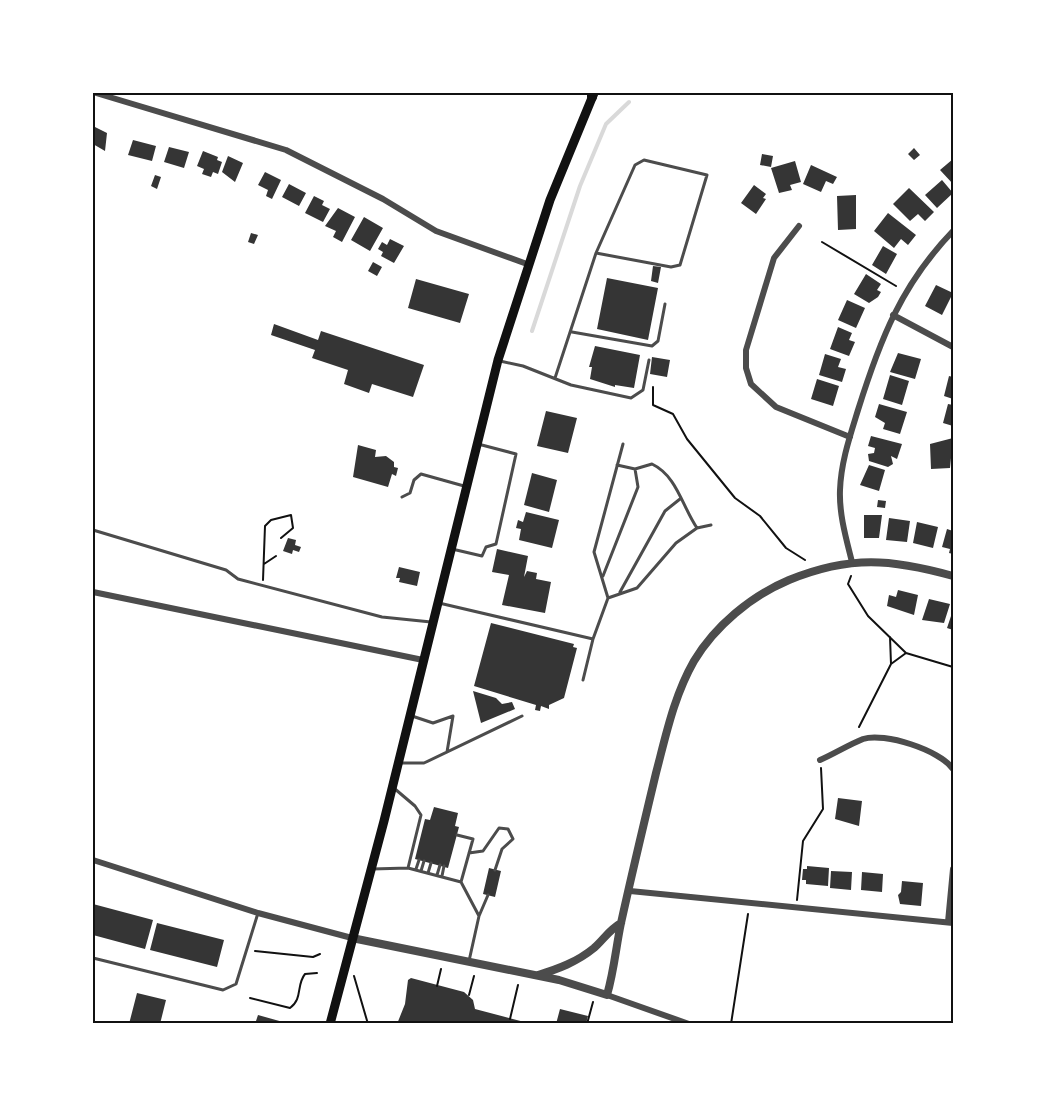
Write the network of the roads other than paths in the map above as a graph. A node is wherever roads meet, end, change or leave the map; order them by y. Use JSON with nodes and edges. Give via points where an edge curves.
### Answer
{"nodes":[{"id":1,"x":96,"y":93,"type":"edge"},
{"id":2,"x":593,"y":94,"type":"edge"},
{"id":3,"x":799,"y":226,"type":"dead end"},
{"id":4,"x":953,"y":231,"type":"edge"},
{"id":5,"x":596,"y":253,"type":"junction"},
{"id":6,"x":527,"y":264,"type":"junction"},
{"id":7,"x":665,"y":304,"type":"dead end"},
{"id":8,"x":893,"y":315,"type":"junction"},
{"id":9,"x":571,"y":332,"type":"junction"},
{"id":10,"x":953,"y":347,"type":"edge"},
{"id":11,"x":498,"y":360,"type":"junction"},
{"id":12,"x":649,"y":360,"type":"dead end"},
{"id":13,"x":555,"y":378,"type":"junction"},
{"id":14,"x":850,"y":437,"type":"junction"},
{"id":15,"x":476,"y":444,"type":"junction"},
{"id":16,"x":622,"y":444,"type":"dead end"},
{"id":17,"x":617,"y":465,"type":"junction"},
{"id":18,"x":635,"y":469,"type":"junction"},
{"id":19,"x":465,"y":487,"type":"junction"},
{"id":20,"x":402,"y":497,"type":"dead end"},
{"id":21,"x":680,"y":499,"type":"junction"},
{"id":22,"x":711,"y":525,"type":"dead end"},
{"id":23,"x":697,"y":528,"type":"junction"},
{"id":24,"x":93,"y":530,"type":"edge"},
{"id":25,"x":451,"y":548,"type":"junction"},
{"id":26,"x":852,"y":561,"type":"junction"},
{"id":27,"x":953,"y":576,"type":"edge"},
{"id":28,"x":602,"y":578,"type":"junction"},
{"id":29,"x":93,"y":592,"type":"edge"},
{"id":30,"x":619,"y":594,"type":"junction"},
{"id":31,"x":608,"y":598,"type":"junction"},
{"id":32,"x":437,"y":603,"type":"junction"},
{"id":33,"x":432,"y":623,"type":"junction"},
{"id":34,"x":593,"y":639,"type":"junction"},
{"id":35,"x":423,"y":660,"type":"junction"},
{"id":36,"x":583,"y":680,"type":"dead end"},
{"id":37,"x":410,"y":715,"type":"junction"},
{"id":38,"x":522,"y":716,"type":"dead end"},
{"id":39,"x":447,"y":752,"type":"junction"},
{"id":40,"x":820,"y":760,"type":"road end"},
{"id":41,"x":399,"y":763,"type":"junction"},
{"id":42,"x":953,"y":769,"type":"edge"},
{"id":43,"x":393,"y":787,"type":"junction"},
{"id":44,"x":457,"y":835,"type":"dead end"},
{"id":45,"x":469,"y":853,"type":"junction"},
{"id":46,"x":93,"y":860,"type":"edge"},
{"id":47,"x":421,"y":860,"type":"dead end"},
{"id":48,"x":431,"y":863,"type":"dead end"},
{"id":49,"x":408,"y":867,"type":"junction"},
{"id":50,"x":372,"y":869,"type":"junction"},
{"id":51,"x":953,"y":869,"type":"edge"},
{"id":52,"x":418,"y":870,"type":"junction"},
{"id":53,"x":495,"y":870,"type":"dead end"},
{"id":54,"x":428,"y":873,"type":"junction"},
{"id":55,"x":437,"y":875,"type":"junction"},
{"id":56,"x":442,"y":876,"type":"junction"},
{"id":57,"x":461,"y":882,"type":"junction"},
{"id":58,"x":630,"y":891,"type":"junction"},
{"id":59,"x":488,"y":895,"type":"dead end"},
{"id":60,"x":258,"y":913,"type":"junction"},
{"id":61,"x":479,"y":916,"type":"junction"},
{"id":62,"x":621,"y":923,"type":"junction"},
{"id":63,"x":950,"y":923,"type":"edge"},
{"id":64,"x":352,"y":938,"type":"junction"},
{"id":65,"x":93,"y":958,"type":"edge"},
{"id":66,"x":469,"y":961,"type":"junction"},
{"id":67,"x":537,"y":976,"type":"junction"},
{"id":68,"x":607,"y":995,"type":"junction"},
{"id":69,"x":677,"y":1022,"type":"edge"},
{"id":70,"x":330,"y":1024,"type":"edge"},
{"id":71,"x":689,"y":1024,"type":"edge"}],
"edges":[{"from":1,"to":6,"type":"street","via":[[286,150],[436,231]]},
{"from":2,"to":6,"type":"main road"},
{"from":3,"to":14,"type":"street","via":[[774,258],[746,350],[746,368],[751,384],[776,407]]},
{"from":4,"to":8,"type":"street","via":[[914,277]]},
{"from":5,"to":5,"type":"lane","via":[[639,161],[707,175],[680,265],[671,267]]},
{"from":5,"to":9,"type":"lane"},
{"from":6,"to":11,"type":"main road"},
{"from":7,"to":9,"type":"lane","via":[[658,341],[652,346]]},
{"from":8,"to":10,"type":"street"},
{"from":8,"to":14,"type":"street","via":[[875,357]]},
{"from":9,"to":13,"type":"lane"},
{"from":11,"to":13,"type":"lane"},
{"from":11,"to":15,"type":"main road"},
{"from":12,"to":13,"type":"lane","via":[[643,390],[631,398]]},
{"from":14,"to":26,"type":"street","via":[[839,493]]},
{"from":15,"to":19,"type":"main road"},
{"from":15,"to":25,"type":"lane","via":[[516,454],[496,544],[486,547],[482,556]]},
{"from":16,"to":17,"type":"lane"},
{"from":17,"to":18,"type":"lane"},
{"from":17,"to":28,"type":"lane","via":[[594,552]]},
{"from":18,"to":21,"type":"lane","via":[[652,464],[661,468],[670,476]]},
{"from":18,"to":28,"type":"lane","via":[[638,487]]},
{"from":19,"to":20,"type":"lane","via":[[421,474],[414,480],[410,493]]},
{"from":19,"to":25,"type":"main road"},
{"from":21,"to":23,"type":"lane"},
{"from":21,"to":30,"type":"lane","via":[[665,511]]},
{"from":22,"to":23,"type":"lane"},
{"from":23,"to":30,"type":"lane","via":[[676,543],[636,588]]},
{"from":24,"to":33,"type":"lane","via":[[226,570],[238,579],[263,586],[382,617]]},
{"from":25,"to":32,"type":"main road"},
{"from":26,"to":27,"type":"street","via":[[897,563]]},
{"from":26,"to":58,"type":"street","via":[[809,572],[759,596],[713,635],[694,661],[669,719]]},
{"from":28,"to":31,"type":"lane"},
{"from":29,"to":35,"type":"street"},
{"from":30,"to":31,"type":"lane"},
{"from":31,"to":34,"type":"lane"},
{"from":32,"to":33,"type":"main road"},
{"from":32,"to":34,"type":"lane"},
{"from":33,"to":35,"type":"main road"},
{"from":34,"to":36,"type":"lane"},
{"from":35,"to":37,"type":"main road"},
{"from":37,"to":39,"type":"lane","via":[[433,723],[453,716]]},
{"from":37,"to":41,"type":"main road"},
{"from":38,"to":39,"type":"lane"},
{"from":39,"to":41,"type":"lane","via":[[424,763]]},
{"from":40,"to":42,"type":"street","via":[[864,739],[881,738],[926,750],[942,757]]},
{"from":41,"to":43,"type":"main road"},
{"from":43,"to":49,"type":"lane","via":[[419,810],[421,826]]},
{"from":43,"to":50,"type":"main road"},
{"from":44,"to":45,"type":"lane","via":[[473,839]]},
{"from":45,"to":53,"type":"lane","via":[[483,851],[494,832],[508,829],[513,839],[502,849]]},
{"from":45,"to":57,"type":"lane"},
{"from":46,"to":60,"type":"street"},
{"from":47,"to":52,"type":"lane"},
{"from":48,"to":54,"type":"lane"},
{"from":49,"to":50,"type":"lane"},
{"from":49,"to":52,"type":"lane"},
{"from":50,"to":64,"type":"main road"},
{"from":51,"to":63,"type":"street"},
{"from":52,"to":54,"type":"lane"},
{"from":54,"to":55,"type":"lane"},
{"from":55,"to":56,"type":"lane"},
{"from":55,"to":56,"type":"lane","via":[[442,866]]},
{"from":56,"to":57,"type":"lane"},
{"from":57,"to":61,"type":"lane"},
{"from":58,"to":62,"type":"street"},
{"from":58,"to":63,"type":"street"},
{"from":59,"to":61,"type":"lane"},
{"from":60,"to":64,"type":"street"},
{"from":60,"to":65,"type":"lane","via":[[236,984],[223,990]]},
{"from":61,"to":66,"type":"lane"},
{"from":62,"to":67,"type":"street","via":[[578,959]]},
{"from":62,"to":68,"type":"street"},
{"from":64,"to":66,"type":"street"},
{"from":64,"to":70,"type":"main road"},
{"from":66,"to":67,"type":"street"},
{"from":67,"to":68,"type":"street"},
{"from":68,"to":69,"type":"street"},
{"from":69,"to":71,"type":"street"}]}
